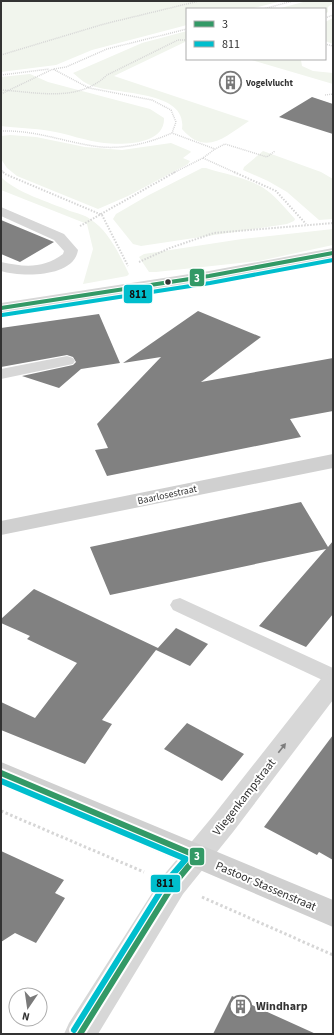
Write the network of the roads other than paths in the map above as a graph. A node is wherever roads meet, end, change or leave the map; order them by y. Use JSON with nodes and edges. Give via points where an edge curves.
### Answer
{"nodes":[{"id":1,"x":1,"y":211,"type":"edge"},
{"id":2,"x":333,"y":253,"type":"edge"},
{"id":3,"x":1,"y":266,"type":"edge"},
{"id":4,"x":1,"y":308,"type":"edge"},
{"id":5,"x":67,"y":361,"type":"dead end"},
{"id":6,"x":1,"y":374,"type":"edge"},
{"id":7,"x":333,"y":461,"type":"edge"},
{"id":8,"x":1,"y":528,"type":"edge"},
{"id":9,"x":180,"y":605,"type":"dead end"},
{"id":10,"x":333,"y":677,"type":"edge"},
{"id":11,"x":333,"y":682,"type":"edge"},
{"id":12,"x":1,"y":773,"type":"edge"},
{"id":13,"x":197,"y":856,"type":"junction"},
{"id":14,"x":333,"y":914,"type":"edge"},
{"id":15,"x":80,"y":1034,"type":"edge"}],
"edges":[{"from":1,"to":3,"type":"lane","via":[[59,237],[71,250],[70,256],[61,264],[47,269],[26,271]]},
{"from":2,"to":4,"type":"street","via":[[250,270]]},
{"from":5,"to":6,"type":"lane"},
{"from":7,"to":8,"type":"street","name":"Baarlosestraat"},
{"from":9,"to":10,"type":"lane"},
{"from":13,"to":11,"type":"street","name":"Vliegenkampstraat","one_way":true},
{"from":12,"to":13,"type":"street","name":"Pastoor Stassenstraat"},
{"from":13,"to":14,"type":"street","name":"Pastoor Stassenstraat"},
{"from":13,"to":15,"type":"street","name":"Vliegenkampstraat","via":[[173,885]]}]}
